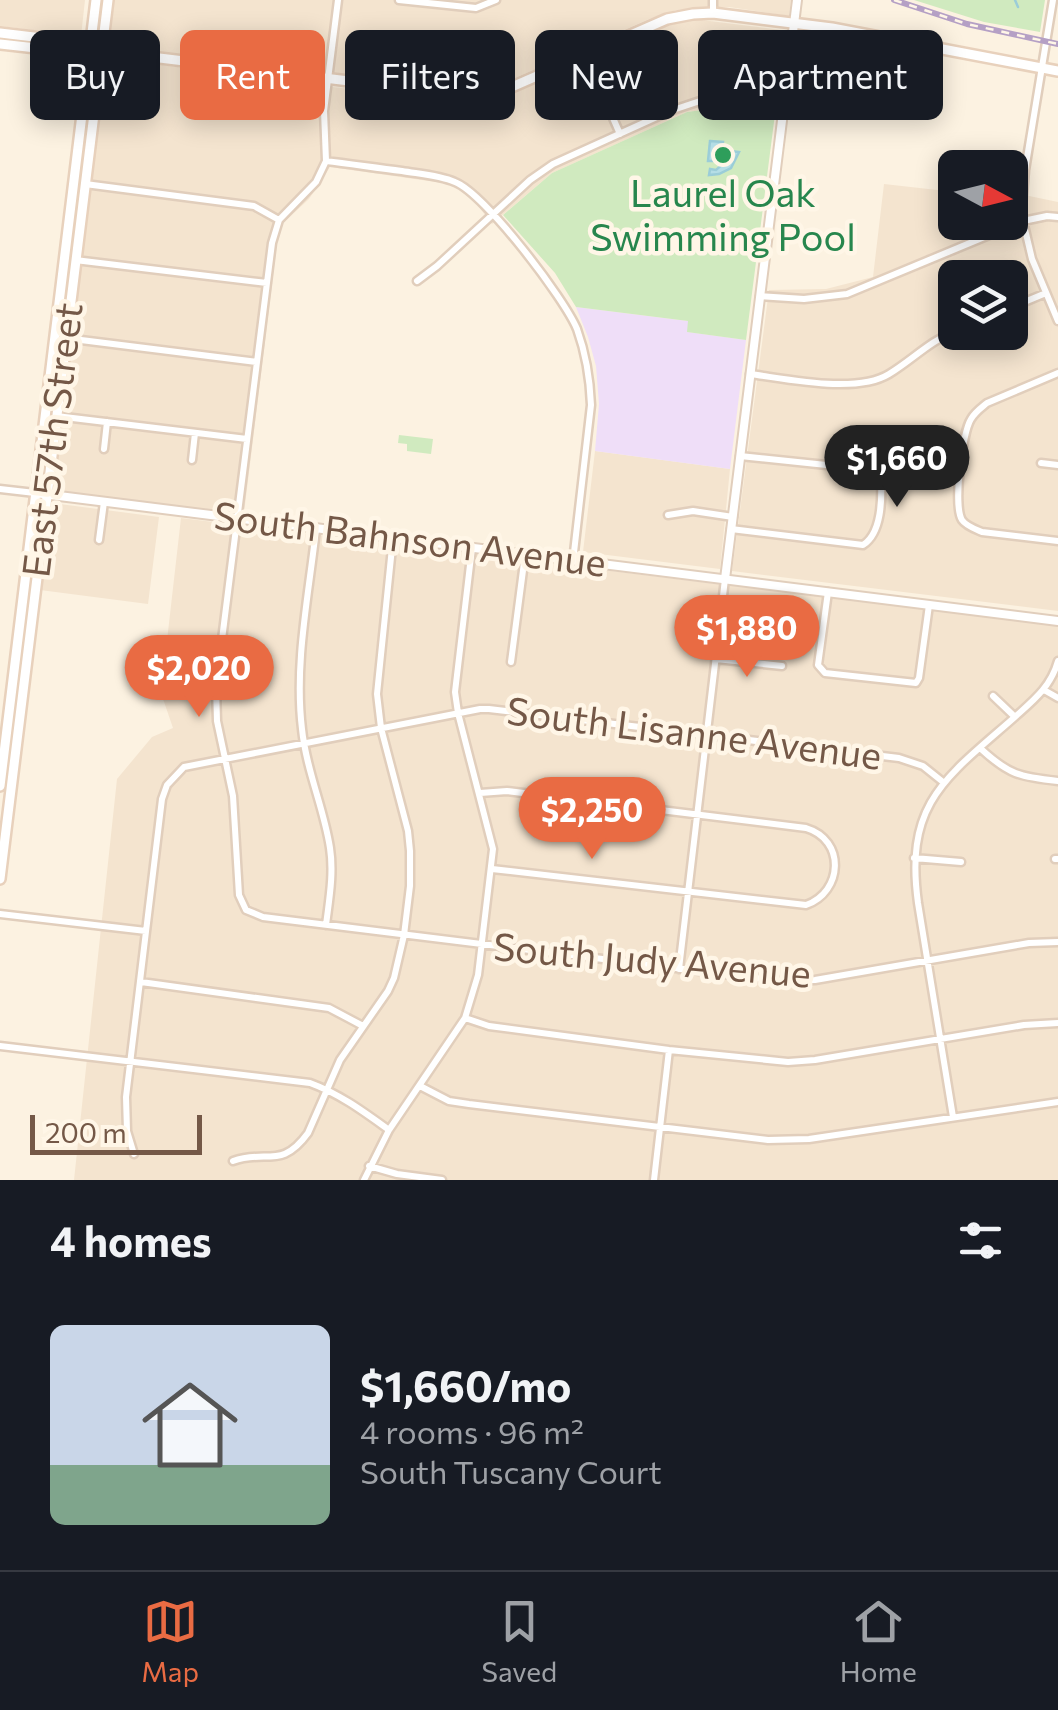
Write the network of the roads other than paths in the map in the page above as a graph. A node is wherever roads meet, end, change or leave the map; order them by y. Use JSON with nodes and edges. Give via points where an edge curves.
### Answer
{"nodes":[{"id":1,"x":96,"y":0,"type":"edge"},
{"id":2,"x":108,"y":0,"type":"edge"},
{"id":3,"x":338,"y":0,"type":"edge"},
{"id":4,"x":399,"y":0,"type":"edge"},
{"id":5,"x":496,"y":0,"type":"edge"},
{"id":6,"x":713,"y":0,"type":"edge"},
{"id":7,"x":797,"y":0,"type":"edge"},
{"id":8,"x":1053,"y":0,"type":"edge"},
{"id":9,"x":418,"y":1,"type":"edge"},
{"id":10,"x":712,"y":13,"type":"junction"},
{"id":11,"x":794,"y":22,"type":"junction"},
{"id":12,"x":92,"y":30,"type":"edge"},
{"id":13,"x":104,"y":30,"type":"edge"},
{"id":14,"x":641,"y":30,"type":"edge"},
{"id":15,"x":793,"y":30,"type":"edge"},
{"id":16,"x":0,"y":33,"type":"edge"},
{"id":17,"x":30,"y":38,"type":"edge"},
{"id":18,"x":0,"y":44,"type":"edge"},
{"id":19,"x":30,"y":46,"type":"edge"},
{"id":20,"x":160,"y":58,"type":"edge"},
{"id":21,"x":1042,"y":68,"type":"junction"},
{"id":22,"x":1058,"y":71,"type":"edge"},
{"id":23,"x":535,"y":76,"type":"edge"},
{"id":24,"x":328,"y":79,"type":"junction"},
{"id":25,"x":698,"y":101,"type":"edge"},
{"id":26,"x":82,"y":120,"type":"edge"},
{"id":27,"x":93,"y":120,"type":"edge"},
{"id":28,"x":614,"y":120,"type":"edge"},
{"id":29,"x":782,"y":120,"type":"edge"},
{"id":30,"x":620,"y":134,"type":"junction"},
{"id":31,"x":1028,"y":152,"type":"edge"},
{"id":32,"x":326,"y":161,"type":"junction"},
{"id":33,"x":85,"y":184,"type":"junction"},
{"id":34,"x":493,"y":214,"type":"junction"},
{"id":35,"x":1058,"y":217,"type":"edge"},
{"id":36,"x":279,"y":220,"type":"junction"},
{"id":37,"x":1028,"y":220,"type":"edge"},
{"id":38,"x":976,"y":240,"type":"edge"},
{"id":39,"x":1027,"y":240,"type":"edge"},
{"id":40,"x":75,"y":260,"type":"junction"},
{"id":41,"x":417,"y":281,"type":"dead end"},
{"id":42,"x":266,"y":283,"type":"junction"},
{"id":43,"x":1046,"y":293,"type":"junction"},
{"id":44,"x":760,"y":296,"type":"junction"},
{"id":45,"x":1028,"y":300,"type":"edge"},
{"id":46,"x":1058,"y":321,"type":"edge"},
{"id":47,"x":65,"y":338,"type":"junction"},
{"id":48,"x":938,"y":340,"type":"edge"},
{"id":49,"x":257,"y":362,"type":"junction"},
{"id":50,"x":1058,"y":373,"type":"edge"},
{"id":51,"x":750,"y":374,"type":"junction"},
{"id":52,"x":56,"y":416,"type":"junction"},
{"id":53,"x":107,"y":422,"type":"junction"},
{"id":54,"x":195,"y":433,"type":"junction"},
{"id":55,"x":247,"y":439,"type":"junction"},
{"id":56,"x":104,"y":449,"type":"dead end"},
{"id":57,"x":740,"y":456,"type":"junction"},
{"id":58,"x":192,"y":460,"type":"dead end"},
{"id":59,"x":1041,"y":463,"type":"dead end"},
{"id":60,"x":1058,"y":465,"type":"edge"},
{"id":61,"x":0,"y":489,"type":"edge"},
{"id":62,"x":40,"y":494,"type":"junction"},
{"id":63,"x":104,"y":502,"type":"junction"},
{"id":64,"x":668,"y":515,"type":"dead end"},
{"id":65,"x":733,"y":517,"type":"junction"},
{"id":66,"x":238,"y":519,"type":"junction"},
{"id":67,"x":316,"y":529,"type":"junction"},
{"id":68,"x":731,"y":529,"type":"junction"},
{"id":69,"x":393,"y":538,"type":"junction"},
{"id":70,"x":99,"y":540,"type":"dead end"},
{"id":71,"x":1058,"y":542,"type":"edge"},
{"id":72,"x":472,"y":548,"type":"junction"},
{"id":73,"x":525,"y":555,"type":"junction"},
{"id":74,"x":573,"y":561,"type":"junction"},
{"id":75,"x":725,"y":579,"type":"junction"},
{"id":76,"x":828,"y":592,"type":"junction"},
{"id":77,"x":928,"y":605,"type":"junction"},
{"id":78,"x":1058,"y":621,"type":"edge"},
{"id":79,"x":716,"y":659,"type":"junction"},
{"id":80,"x":1058,"y":661,"type":"edge"},
{"id":81,"x":511,"y":662,"type":"dead end"},
{"id":82,"x":782,"y":666,"type":"dead end"},
{"id":83,"x":1044,"y":690,"type":"junction"},
{"id":84,"x":993,"y":696,"type":"dead end"},
{"id":85,"x":1058,"y":698,"type":"edge"},
{"id":86,"x":458,"y":713,"type":"junction"},
{"id":87,"x":1015,"y":717,"type":"junction"},
{"id":88,"x":381,"y":728,"type":"junction"},
{"id":89,"x":706,"y":734,"type":"junction"},
{"id":90,"x":304,"y":743,"type":"junction"},
{"id":91,"x":980,"y":748,"type":"junction"},
{"id":92,"x":225,"y":758,"type":"junction"},
{"id":93,"x":1058,"y":781,"type":"edge"},
{"id":94,"x":943,"y":782,"type":"junction"},
{"id":95,"x":0,"y":786,"type":"edge"},
{"id":96,"x":480,"y":794,"type":"junction"},
{"id":97,"x":697,"y":816,"type":"junction"},
{"id":98,"x":914,"y":858,"type":"junction"},
{"id":99,"x":961,"y":862,"type":"dead end"},
{"id":100,"x":492,"y":870,"type":"junction"},
{"id":101,"x":0,"y":880,"type":"edge"},
{"id":102,"x":688,"y":891,"type":"junction"},
{"id":103,"x":0,"y":914,"type":"edge"},
{"id":104,"x":326,"y":925,"type":"junction"},
{"id":105,"x":146,"y":932,"type":"junction"},
{"id":106,"x":404,"y":935,"type":"junction"},
{"id":107,"x":1058,"y":942,"type":"edge"},
{"id":108,"x":483,"y":945,"type":"junction"},
{"id":109,"x":928,"y":961,"type":"junction"},
{"id":110,"x":678,"y":969,"type":"junction"},
{"id":111,"x":140,"y":982,"type":"junction"},
{"id":112,"x":465,"y":1018,"type":"junction"},
{"id":113,"x":1058,"y":1023,"type":"edge"},
{"id":114,"x":363,"y":1026,"type":"junction"},
{"id":115,"x":940,"y":1039,"type":"junction"},
{"id":116,"x":0,"y":1046,"type":"edge"},
{"id":117,"x":669,"y":1050,"type":"junction"},
{"id":118,"x":132,"y":1062,"type":"junction"},
{"id":119,"x":420,"y":1086,"type":"junction"},
{"id":120,"x":327,"y":1089,"type":"junction"},
{"id":121,"x":1058,"y":1102,"type":"edge"},
{"id":122,"x":953,"y":1117,"type":"junction"},
{"id":123,"x":660,"y":1126,"type":"junction"},
{"id":124,"x":388,"y":1130,"type":"junction"},
{"id":125,"x":134,"y":1154,"type":"dead end"},
{"id":126,"x":233,"y":1161,"type":"dead end"},
{"id":127,"x":369,"y":1166,"type":"junction"},
{"id":128,"x":364,"y":1180,"type":"edge"},
{"id":129,"x":442,"y":1180,"type":"edge"},
{"id":130,"x":654,"y":1180,"type":"edge"}],
"edges":[{"from":1,"to":12,"type":"main road","name":"East 57th Street"},
{"from":2,"to":13,"type":"main road","name":"East 57th Street"},
{"from":3,"to":24,"type":"street"},
{"from":4,"to":9,"type":"street"},
{"from":5,"to":9,"type":"street","via":[[476,8]]},
{"from":6,"to":10,"type":"street"},
{"from":7,"to":11,"type":"street"},
{"from":8,"to":21,"type":"street"},
{"from":10,"to":11,"type":"main road"},
{"from":10,"to":14,"type":"main road"},
{"from":11,"to":15,"type":"street"},
{"from":11,"to":21,"type":"main road"},
{"from":16,"to":17,"type":"main road"},
{"from":18,"to":19,"type":"main road"},
{"from":20,"to":24,"type":"main road"},
{"from":21,"to":22,"type":"main road"},
{"from":21,"to":31,"type":"street"},
{"from":23,"to":24,"type":"main road","via":[[479,96]]},
{"from":24,"to":32,"type":"street"},
{"from":25,"to":30,"type":"street"},
{"from":26,"to":62,"type":"main road","name":"East 57th Street"},
{"from":27,"to":33,"type":"main road","name":"East 57th Street"},
{"from":28,"to":30,"type":"street"},
{"from":29,"to":44,"type":"street"},
{"from":30,"to":34,"type":"street","via":[[553,164]]},
{"from":32,"to":34,"type":"street","via":[[444,178]]},
{"from":32,"to":36,"type":"street","via":[[316,182]]},
{"from":33,"to":36,"type":"street","via":[[254,206]]},
{"from":33,"to":40,"type":"main road","name":"East 57th Street"},
{"from":34,"to":41,"type":"street"},
{"from":34,"to":74,"type":"street","via":[[568,310],[585,356],[591,404]]},
{"from":35,"to":37,"type":"street"},
{"from":36,"to":42,"type":"street"},
{"from":38,"to":44,"type":"street","via":[[847,294]]},
{"from":39,"to":43,"type":"street"},
{"from":40,"to":42,"type":"street"},
{"from":40,"to":47,"type":"main road","name":"East 57th Street"},
{"from":42,"to":49,"type":"street"},
{"from":43,"to":45,"type":"street"},
{"from":43,"to":46,"type":"street"},
{"from":44,"to":51,"type":"street"},
{"from":47,"to":49,"type":"street"},
{"from":47,"to":52,"type":"main road","name":"East 57th Street"},
{"from":48,"to":51,"type":"street","via":[[886,376],[854,383]]},
{"from":49,"to":55,"type":"street"},
{"from":50,"to":71,"type":"street","via":[[977,410],[965,436],[957,506],[962,520],[982,532]]},
{"from":51,"to":57,"type":"street"},
{"from":52,"to":53,"type":"street"},
{"from":52,"to":62,"type":"main road","name":"East 57th Street"},
{"from":53,"to":54,"type":"street"},
{"from":53,"to":56,"type":"street"},
{"from":54,"to":55,"type":"street"},
{"from":54,"to":58,"type":"street"},
{"from":55,"to":66,"type":"street"},
{"from":57,"to":65,"type":"street"},
{"from":57,"to":68,"type":"street","via":[[874,470],[881,478],[876,532],[864,545]]},
{"from":59,"to":60,"type":"street"},
{"from":61,"to":62,"type":"street","name":"South Bahnson Avenue"},
{"from":62,"to":63,"type":"street","name":"South Bahnson Avenue"},
{"from":62,"to":95,"type":"main road","name":"East 57th Street"},
{"from":62,"to":101,"type":"main road","name":"East 57th Street"},
{"from":63,"to":66,"type":"street","name":"South Bahnson Avenue"},
{"from":63,"to":70,"type":"street"},
{"from":64,"to":65,"type":"street"},
{"from":65,"to":68,"type":"street"},
{"from":66,"to":67,"type":"street","name":"South Bahnson Avenue"},
{"from":66,"to":92,"type":"street","via":[[216,687]]},
{"from":67,"to":69,"type":"street","name":"South Bahnson Avenue"},
{"from":67,"to":90,"type":"street","via":[[301,672]]},
{"from":68,"to":75,"type":"street"},
{"from":69,"to":72,"type":"street","name":"South Bahnson Avenue"},
{"from":69,"to":88,"type":"street","via":[[377,683]]},
{"from":72,"to":73,"type":"street","name":"South Bahnson Avenue"},
{"from":72,"to":86,"type":"street"},
{"from":73,"to":74,"type":"street","name":"South Bahnson Avenue"},
{"from":73,"to":81,"type":"street"},
{"from":74,"to":75,"type":"street","name":"South Bahnson Avenue"},
{"from":75,"to":76,"type":"street","name":"South Bahnson Avenue"},
{"from":75,"to":79,"type":"street"},
{"from":76,"to":77,"type":"street","name":"South Bahnson Avenue"},
{"from":76,"to":77,"type":"street","via":[[818,665],[824,673],[918,681]]},
{"from":77,"to":78,"type":"street","name":"South Bahnson Avenue"},
{"from":79,"to":82,"type":"street"},
{"from":79,"to":89,"type":"street"},
{"from":80,"to":83,"type":"street"},
{"from":83,"to":85,"type":"street"},
{"from":83,"to":87,"type":"street"},
{"from":84,"to":87,"type":"street"},
{"from":86,"to":88,"type":"street","name":"South Lisanne Avenue"},
{"from":86,"to":89,"type":"street","name":"South Lisanne Avenue","via":[[489,709]]},
{"from":86,"to":96,"type":"street"},
{"from":87,"to":91,"type":"street"},
{"from":88,"to":90,"type":"street","name":"South Lisanne Avenue"},
{"from":88,"to":106,"type":"street","via":[[408,831]]},
{"from":89,"to":94,"type":"street","name":"South Lisanne Avenue","via":[[913,761]]},
{"from":89,"to":97,"type":"street"},
{"from":90,"to":92,"type":"street","name":"South Lisanne Avenue"},
{"from":90,"to":104,"type":"street","via":[[330,844]]},
{"from":91,"to":93,"type":"street","via":[[1006,770]]},
{"from":91,"to":94,"type":"street"},
{"from":92,"to":104,"type":"street","name":"South Judy Avenue","via":[[239,896],[246,910]]},
{"from":92,"to":105,"type":"street","name":"South Lisanne Avenue","via":[[184,768],[166,785]]},
{"from":94,"to":98,"type":"street","via":[[926,810]]},
{"from":96,"to":97,"type":"street","via":[[507,791]]},
{"from":96,"to":100,"type":"street"},
{"from":97,"to":102,"type":"street"},
{"from":97,"to":102,"type":"street","via":[[817,832],[832,848],[834,870],[826,892],[806,905]]},
{"from":98,"to":99,"type":"street"},
{"from":98,"to":109,"type":"street"},
{"from":100,"to":102,"type":"street"},
{"from":100,"to":108,"type":"street"},
{"from":102,"to":110,"type":"street"},
{"from":103,"to":105,"type":"street"},
{"from":104,"to":106,"type":"street","name":"South Judy Avenue"},
{"from":105,"to":111,"type":"street","name":"South Lisanne Avenue"},
{"from":106,"to":108,"type":"street","name":"South Judy Avenue"},
{"from":106,"to":114,"type":"street","via":[[394,978]]},
{"from":107,"to":109,"type":"street","name":"South Judy Avenue"},
{"from":108,"to":110,"type":"street","name":"South Judy Avenue"},
{"from":108,"to":112,"type":"street"},
{"from":109,"to":110,"type":"street","name":"South Judy Avenue","via":[[801,981]]},
{"from":109,"to":115,"type":"street"},
{"from":111,"to":114,"type":"street","via":[[330,1008]]},
{"from":111,"to":118,"type":"street","name":"South Lisanne Avenue"},
{"from":112,"to":117,"type":"street"},
{"from":112,"to":119,"type":"street"},
{"from":113,"to":115,"type":"street"},
{"from":114,"to":120,"type":"street"},
{"from":115,"to":117,"type":"street","via":[[788,1062]]},
{"from":115,"to":122,"type":"street"},
{"from":116,"to":118,"type":"street"},
{"from":117,"to":123,"type":"street"},
{"from":118,"to":120,"type":"street"},
{"from":118,"to":125,"type":"street","name":"South Lisanne Avenue","via":[[126,1111]]},
{"from":119,"to":123,"type":"street","via":[[449,1101]]},
{"from":119,"to":124,"type":"street"},
{"from":120,"to":124,"type":"street"},
{"from":120,"to":126,"type":"street","via":[[308,1133],[288,1154]]},
{"from":121,"to":122,"type":"street"},
{"from":122,"to":123,"type":"street","via":[[791,1140]]},
{"from":123,"to":130,"type":"street"},
{"from":124,"to":127,"type":"street"},
{"from":127,"to":128,"type":"street"},
{"from":127,"to":129,"type":"street"}]}
